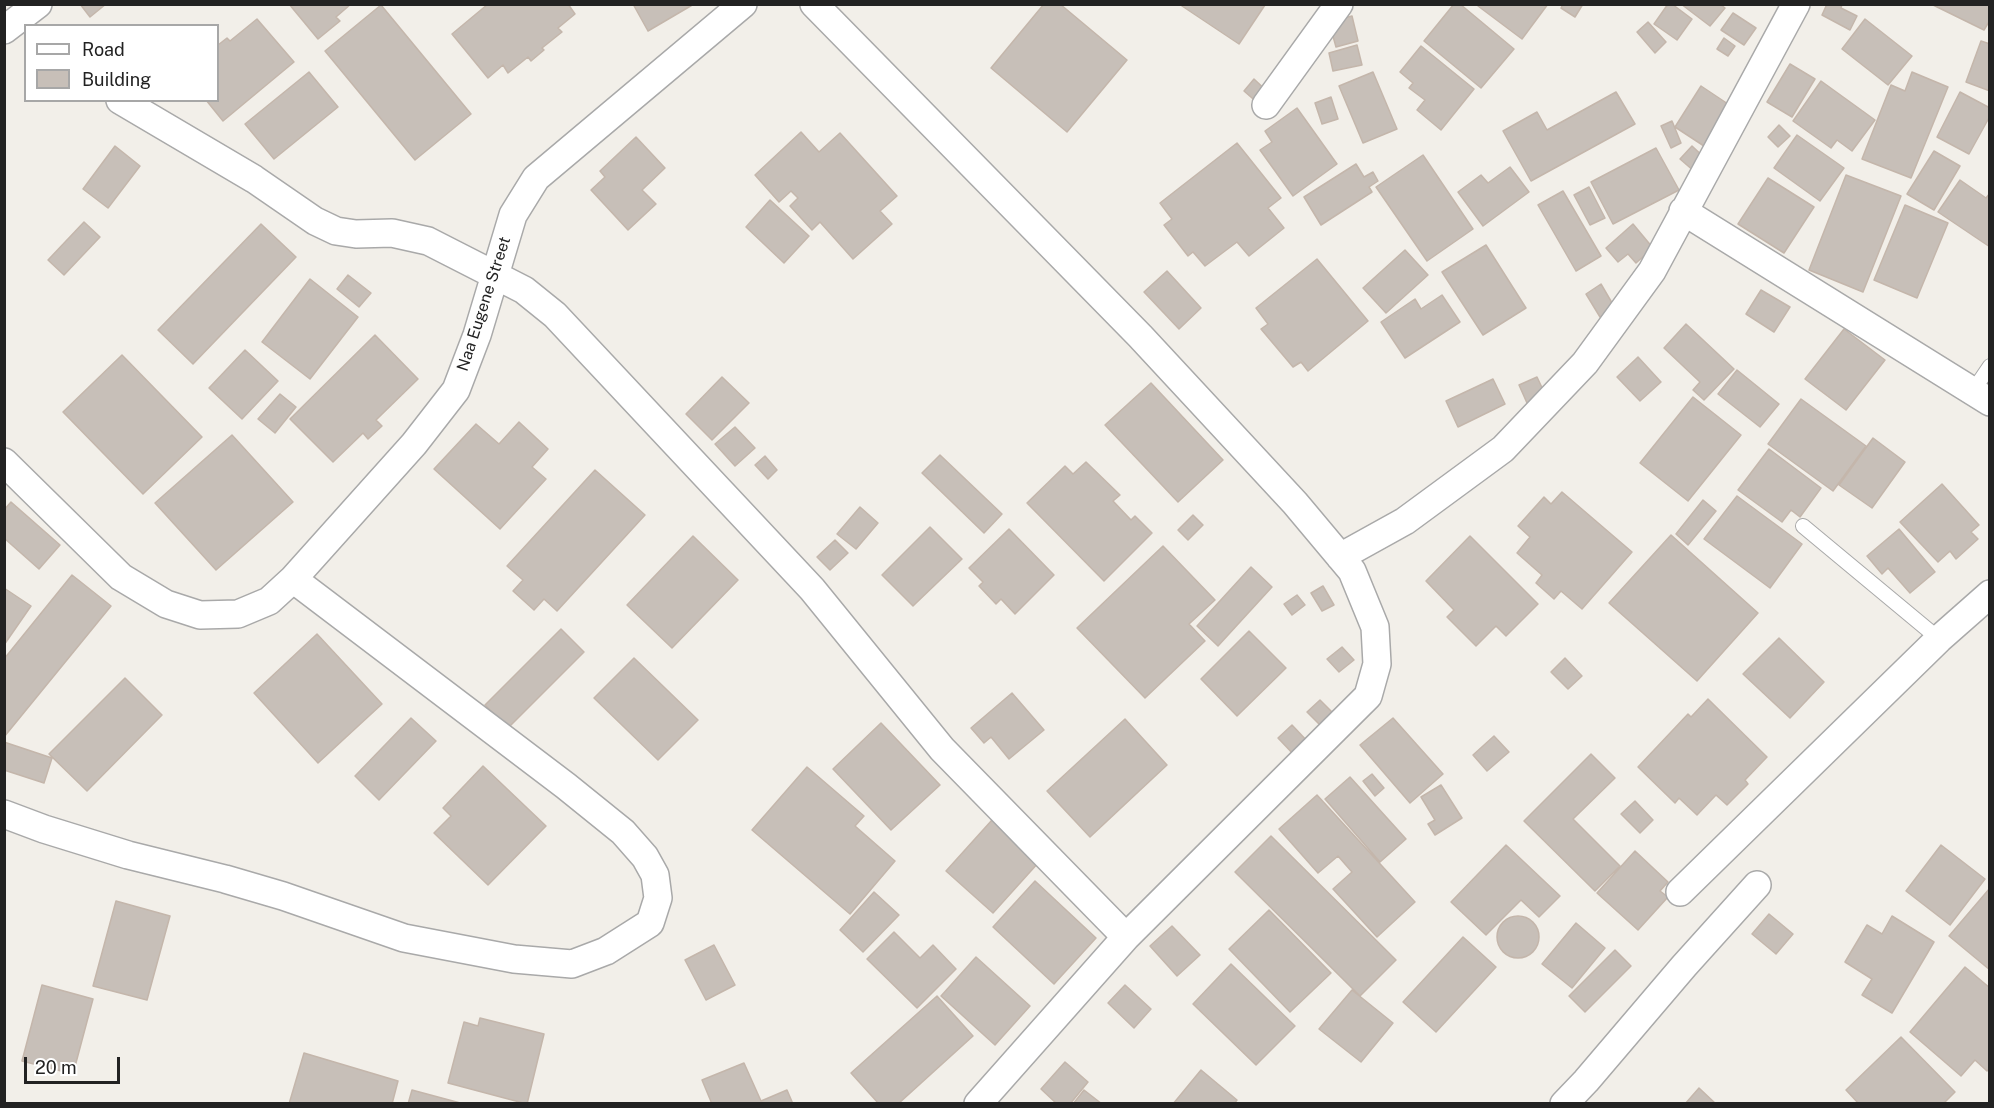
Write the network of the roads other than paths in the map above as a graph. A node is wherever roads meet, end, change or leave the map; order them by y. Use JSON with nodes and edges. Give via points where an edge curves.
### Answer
{"nodes":[{"id":1,"x":38,"y":4,"type":"edge"},
{"id":2,"x":743,"y":4,"type":"edge"},
{"id":3,"x":814,"y":4,"type":"edge"},
{"id":4,"x":1339,"y":4,"type":"edge"},
{"id":5,"x":1796,"y":4,"type":"edge"},
{"id":6,"x":12,"y":33,"type":"edge"},
{"id":7,"x":123,"y":102,"type":"edge"},
{"id":8,"x":1266,"y":105,"type":"dead end"},
{"id":9,"x":1683,"y":211,"type":"junction"},
{"id":10,"x":494,"y":276,"type":"junction"},
{"id":11,"x":1989,"y":366,"type":"edge"},
{"id":12,"x":1981,"y":396,"type":"edge"},
{"id":13,"x":4,"y":462,"type":"edge"},
{"id":14,"x":1803,"y":526,"type":"dead end"},
{"id":15,"x":1340,"y":557,"type":"junction"},
{"id":16,"x":293,"y":579,"type":"junction"},
{"id":17,"x":1989,"y":594,"type":"edge"},
{"id":18,"x":1939,"y":639,"type":"junction"},
{"id":19,"x":4,"y":814,"type":"edge"},
{"id":20,"x":1757,"y":885,"type":"dead end"},
{"id":21,"x":1680,"y":892,"type":"dead end"},
{"id":22,"x":1126,"y":937,"type":"junction"},
{"id":23,"x":978,"y":1104,"type":"edge"},
{"id":24,"x":1564,"y":1104,"type":"edge"}],
"edges":[{"from":1,"to":6,"type":"street"},
{"from":2,"to":10,"type":"street","name":"Naa Eugene Street","via":[[536,178],[513,215]]},
{"from":3,"to":15,"type":"street","via":[[1140,336]]},
{"from":4,"to":8,"type":"street"},
{"from":5,"to":9,"type":"street"},
{"from":7,"to":10,"type":"street","via":[[336,231],[392,233],[428,241]]},
{"from":9,"to":12,"type":"street"},
{"from":9,"to":15,"type":"street","via":[[1652,271],[1584,363],[1503,449],[1405,521]]},
{"from":10,"to":16,"type":"street","name":"Naa Eugene Street","via":[[456,390],[414,444]]},
{"from":10,"to":22,"type":"street","via":[[524,290],[555,315],[812,589],[942,749]]},
{"from":11,"to":12,"type":"lane"},
{"from":13,"to":16,"type":"street","name":"Naa Eugene Street","via":[[122,577],[166,604],[200,615],[238,614],[268,601]]},
{"from":14,"to":18,"type":"lane"},
{"from":15,"to":22,"type":"street","via":[[1352,571],[1375,627],[1377,664],[1368,696]]},
{"from":16,"to":19,"type":"street","via":[[622,832],[645,857],[655,875],[658,898],[650,922],[606,951],[572,964],[514,959],[404,938],[225,879],[128,855]]},
{"from":17,"to":18,"type":"street"},
{"from":18,"to":21,"type":"street"},
{"from":20,"to":24,"type":"street"},
{"from":22,"to":23,"type":"street"}]}
